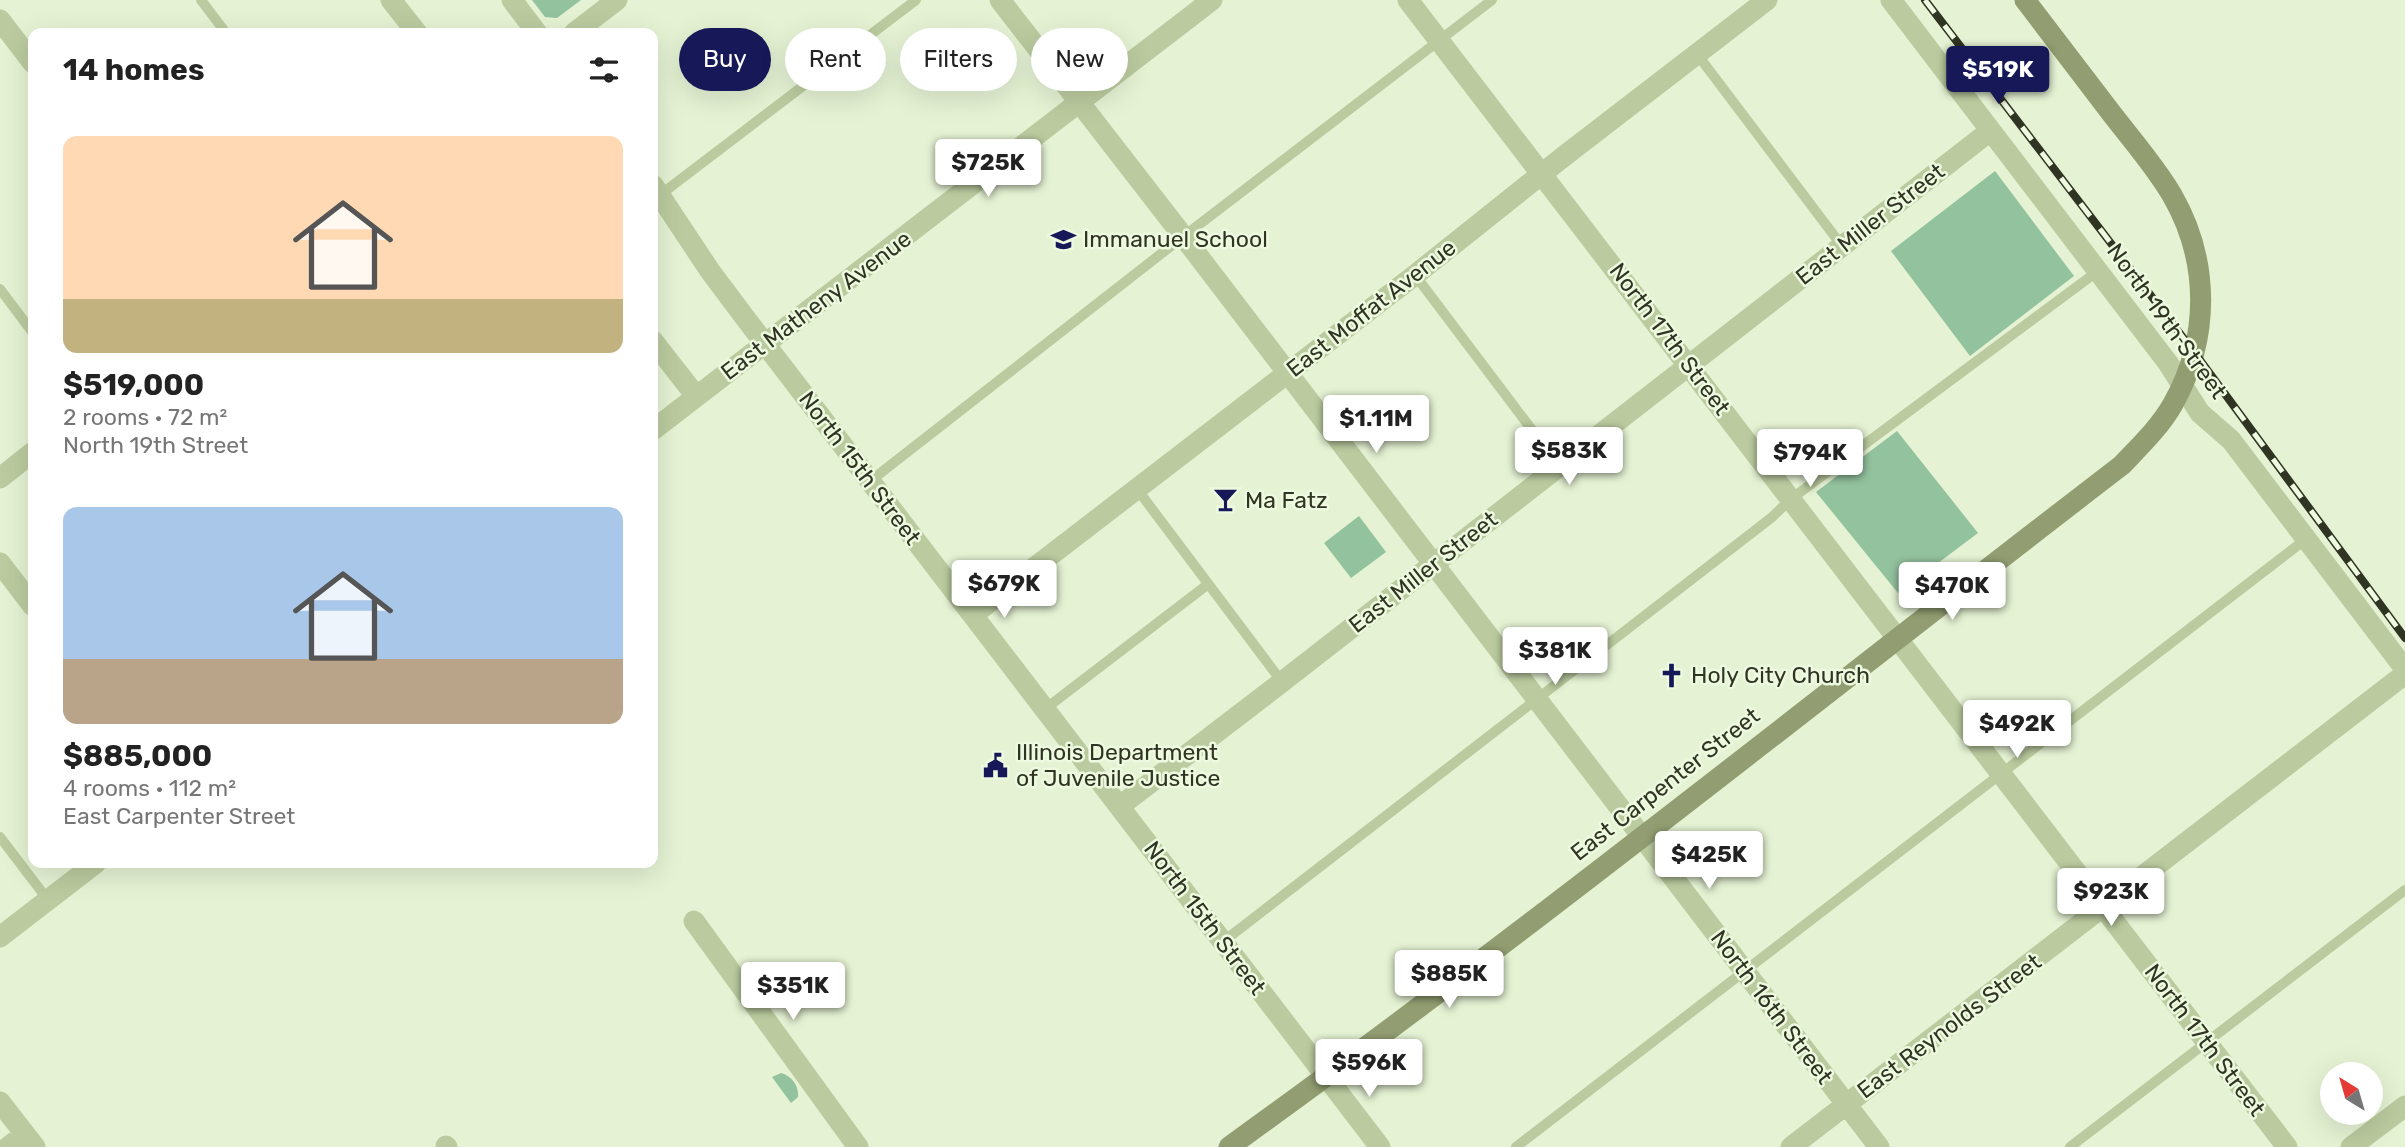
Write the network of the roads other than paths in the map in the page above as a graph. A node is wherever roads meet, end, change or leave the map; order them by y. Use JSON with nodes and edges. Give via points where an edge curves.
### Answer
{"nodes":[{"id":1,"x":201,"y":0,"type":"edge"},
{"id":2,"x":391,"y":0,"type":"edge"},
{"id":3,"x":512,"y":0,"type":"edge"},
{"id":4,"x":617,"y":0,"type":"edge"},
{"id":5,"x":916,"y":0,"type":"edge"},
{"id":6,"x":1000,"y":0,"type":"edge"},
{"id":7,"x":1212,"y":0,"type":"edge"},
{"id":8,"x":1408,"y":0,"type":"edge"},
{"id":9,"x":1492,"y":0,"type":"edge"},
{"id":10,"x":1767,"y":0,"type":"edge"},
{"id":11,"x":1891,"y":0,"type":"edge"},
{"id":12,"x":2025,"y":0,"type":"edge"},
{"id":13,"x":0,"y":20,"type":"edge"},
{"id":14,"x":222,"y":28,"type":"edge"},
{"id":15,"x":413,"y":28,"type":"edge"},
{"id":16,"x":533,"y":28,"type":"edge"},
{"id":17,"x":580,"y":28,"type":"edge"},
{"id":18,"x":1439,"y":41,"type":"junction"},
{"id":19,"x":1697,"y":54,"type":"junction"},
{"id":20,"x":28,"y":56,"type":"edge"},
{"id":21,"x":1079,"y":102,"type":"junction"},
{"id":22,"x":1990,"y":131,"type":"junction"},
{"id":23,"x":1542,"y":174,"type":"junction"},
{"id":24,"x":658,"y":189,"type":"edge"},
{"id":25,"x":658,"y":193,"type":"edge"},
{"id":26,"x":1184,"y":236,"type":"junction"},
{"id":27,"x":1842,"y":246,"type":"junction"},
{"id":28,"x":2098,"y":271,"type":"junction"},
{"id":29,"x":1415,"y":275,"type":"junction"},
{"id":30,"x":0,"y":289,"type":"edge"},
{"id":31,"x":28,"y":326,"type":"edge"},
{"id":32,"x":765,"y":344,"type":"junction"},
{"id":33,"x":658,"y":347,"type":"edge"},
{"id":34,"x":2194,"y":352,"type":"joint"},
{"id":35,"x":1690,"y":366,"type":"junction"},
{"id":36,"x":1287,"y":372,"type":"junction"},
{"id":37,"x":2182,"y":387,"type":"junction"},
{"id":38,"x":696,"y":396,"type":"junction"},
{"id":39,"x":658,"y":426,"type":"edge"},
{"id":40,"x":28,"y":456,"type":"edge"},
{"id":41,"x":1560,"y":467,"type":"junction"},
{"id":42,"x":0,"y":478,"type":"edge"},
{"id":43,"x":869,"y":482,"type":"junction"},
{"id":44,"x":1137,"y":489,"type":"junction"},
{"id":45,"x":1791,"y":499,"type":"junction"},
{"id":46,"x":2306,"y":539,"type":"junction"},
{"id":47,"x":0,"y":563,"type":"edge"},
{"id":48,"x":1432,"y":564,"type":"junction"},
{"id":49,"x":1207,"y":585,"type":"junction"},
{"id":50,"x":28,"y":600,"type":"edge"},
{"id":51,"x":974,"y":614,"type":"junction"},
{"id":52,"x":1897,"y":637,"type":"junction"},
{"id":53,"x":2405,"y":672,"type":"edge"},
{"id":54,"x":1282,"y":682,"type":"junction"},
{"id":55,"x":1536,"y":698,"type":"junction"},
{"id":56,"x":1045,"y":709,"type":"junction"},
{"id":57,"x":2001,"y":774,"type":"junction"},
{"id":58,"x":1119,"y":806,"type":"junction"},
{"id":59,"x":0,"y":837,"type":"edge"},
{"id":60,"x":1642,"y":837,"type":"junction"},
{"id":61,"x":90,"y":868,"type":"edge"},
{"id":62,"x":2405,"y":890,"type":"edge"},
{"id":63,"x":48,"y":900,"type":"junction"},
{"id":64,"x":2104,"y":907,"type":"junction"},
{"id":65,"x":694,"y":921,"type":"dead end"},
{"id":66,"x":0,"y":937,"type":"edge"},
{"id":67,"x":1224,"y":941,"type":"junction"},
{"id":68,"x":1744,"y":971,"type":"junction"},
{"id":69,"x":2206,"y":1043,"type":"junction"},
{"id":70,"x":1326,"y":1077,"type":"junction"},
{"id":71,"x":0,"y":1102,"type":"edge"},
{"id":72,"x":1846,"y":1104,"type":"junction"},
{"id":73,"x":2405,"y":1106,"type":"edge"},
{"id":74,"x":30,"y":1141,"type":"edge"},
{"id":75,"x":8,"y":1147,"type":"edge"},
{"id":76,"x":858,"y":1147,"type":"edge"},
{"id":77,"x":1229,"y":1147,"type":"edge"},
{"id":78,"x":1380,"y":1147,"type":"edge"},
{"id":79,"x":1516,"y":1147,"type":"edge"},
{"id":80,"x":1791,"y":1147,"type":"edge"},
{"id":81,"x":1879,"y":1147,"type":"edge"},
{"id":82,"x":2070,"y":1147,"type":"edge"},
{"id":83,"x":2287,"y":1147,"type":"edge"},
{"id":84,"x":2351,"y":1147,"type":"edge"}],
"edges":[{"from":1,"to":14,"type":"lane"},
{"from":2,"to":15,"type":"street"},
{"from":3,"to":16,"type":"street"},
{"from":4,"to":17,"type":"street"},
{"from":5,"to":24,"type":"lane"},
{"from":6,"to":21,"type":"street","name":"North 16th Street"},
{"from":7,"to":21,"type":"street","name":"East Matheny Avenue"},
{"from":8,"to":18,"type":"street","name":"North 17th Street"},
{"from":9,"to":18,"type":"lane"},
{"from":10,"to":19,"type":"street","name":"East Moffat Avenue"},
{"from":11,"to":22,"type":"street","name":"North 19th Street"},
{"from":12,"to":34,"type":"street","name":"North 19th Street","via":[[2160,177],[2182,215],[2199,281],[2200,330]]},
{"from":13,"to":20,"type":"street"},
{"from":18,"to":23,"type":"street","name":"North 17th Street"},
{"from":18,"to":26,"type":"lane"},
{"from":19,"to":23,"type":"street","name":"East Moffat Avenue"},
{"from":19,"to":27,"type":"lane"},
{"from":21,"to":26,"type":"street","name":"North 16th Street"},
{"from":21,"to":32,"type":"street","name":"East Matheny Avenue"},
{"from":22,"to":27,"type":"street","name":"East Miller Street"},
{"from":22,"to":28,"type":"street","name":"North 19th Street"},
{"from":23,"to":29,"type":"street","name":"East Moffat Avenue"},
{"from":23,"to":35,"type":"street","name":"North 17th Street"},
{"from":25,"to":32,"type":"street","name":"North 15th Street"},
{"from":26,"to":36,"type":"street","name":"North 16th Street"},
{"from":26,"to":43,"type":"lane"},
{"from":27,"to":35,"type":"street","name":"East Miller Street"},
{"from":28,"to":37,"type":"street","name":"North 19th Street"},
{"from":28,"to":45,"type":"lane"},
{"from":29,"to":36,"type":"street","name":"East Moffat Avenue"},
{"from":29,"to":41,"type":"lane"},
{"from":30,"to":31,"type":"lane"},
{"from":32,"to":38,"type":"street","name":"East Matheny Avenue"},
{"from":32,"to":43,"type":"street","name":"North 15th Street"},
{"from":33,"to":38,"type":"street"},
{"from":34,"to":37,"type":"street","name":"East Carpenter Street"},
{"from":35,"to":41,"type":"street","name":"East Miller Street"},
{"from":35,"to":45,"type":"street","name":"North 17th Street"},
{"from":36,"to":44,"type":"street","name":"East Moffat Avenue"},
{"from":36,"to":48,"type":"street","name":"North 16th Street"},
{"from":37,"to":46,"type":"street","name":"North 19th Street","via":[[2204,418],[2231,440]]},
{"from":37,"to":52,"type":"street","name":"East Carpenter Street","via":[[2155,429],[2122,465]]},
{"from":38,"to":39,"type":"street","name":"East Matheny Avenue"},
{"from":40,"to":42,"type":"street"},
{"from":41,"to":48,"type":"street","name":"East Miller Street"},
{"from":43,"to":51,"type":"street","name":"North 15th Street"},
{"from":44,"to":49,"type":"lane"},
{"from":44,"to":51,"type":"street","name":"East Moffat Avenue"},
{"from":45,"to":52,"type":"street","name":"North 17th Street"},
{"from":45,"to":55,"type":"lane"},
{"from":46,"to":53,"type":"street","name":"North 19th Street"},
{"from":46,"to":57,"type":"lane"},
{"from":47,"to":50,"type":"street"},
{"from":48,"to":54,"type":"street","name":"East Miller Street"},
{"from":48,"to":55,"type":"street","name":"North 16th Street"},
{"from":49,"to":54,"type":"lane"},
{"from":49,"to":56,"type":"lane"},
{"from":51,"to":56,"type":"street","name":"North 15th Street"},
{"from":52,"to":57,"type":"street","name":"North 17th Street"},
{"from":52,"to":60,"type":"street","name":"East Carpenter Street"},
{"from":53,"to":64,"type":"street","name":"East Reynolds Street"},
{"from":54,"to":58,"type":"street","name":"East Miller Street"},
{"from":55,"to":60,"type":"street","name":"North 16th Street"},
{"from":55,"to":67,"type":"lane"},
{"from":56,"to":58,"type":"street","name":"North 15th Street"},
{"from":57,"to":64,"type":"street","name":"North 17th Street"},
{"from":57,"to":68,"type":"lane"},
{"from":58,"to":67,"type":"street","name":"North 15th Street"},
{"from":59,"to":63,"type":"lane"},
{"from":60,"to":68,"type":"street","name":"North 16th Street"},
{"from":60,"to":70,"type":"street","name":"East Carpenter Street"},
{"from":61,"to":63,"type":"street"},
{"from":62,"to":69,"type":"lane"},
{"from":63,"to":66,"type":"street"},
{"from":64,"to":69,"type":"street","name":"North 17th Street"},
{"from":64,"to":72,"type":"street","name":"East Reynolds Street"},
{"from":65,"to":76,"type":"street"},
{"from":67,"to":70,"type":"street","name":"North 15th Street"},
{"from":68,"to":72,"type":"street","name":"North 16th Street"},
{"from":68,"to":79,"type":"lane"},
{"from":69,"to":82,"type":"lane"},
{"from":69,"to":83,"type":"street","name":"North 17th Street"},
{"from":70,"to":77,"type":"street","name":"East Carpenter Street"},
{"from":70,"to":78,"type":"street","name":"North 15th Street"},
{"from":71,"to":74,"type":"street"},
{"from":72,"to":80,"type":"street","name":"East Reynolds Street"},
{"from":72,"to":81,"type":"street","name":"North 16th Street"},
{"from":73,"to":84,"type":"street"},
{"from":74,"to":75,"type":"street"}]}
